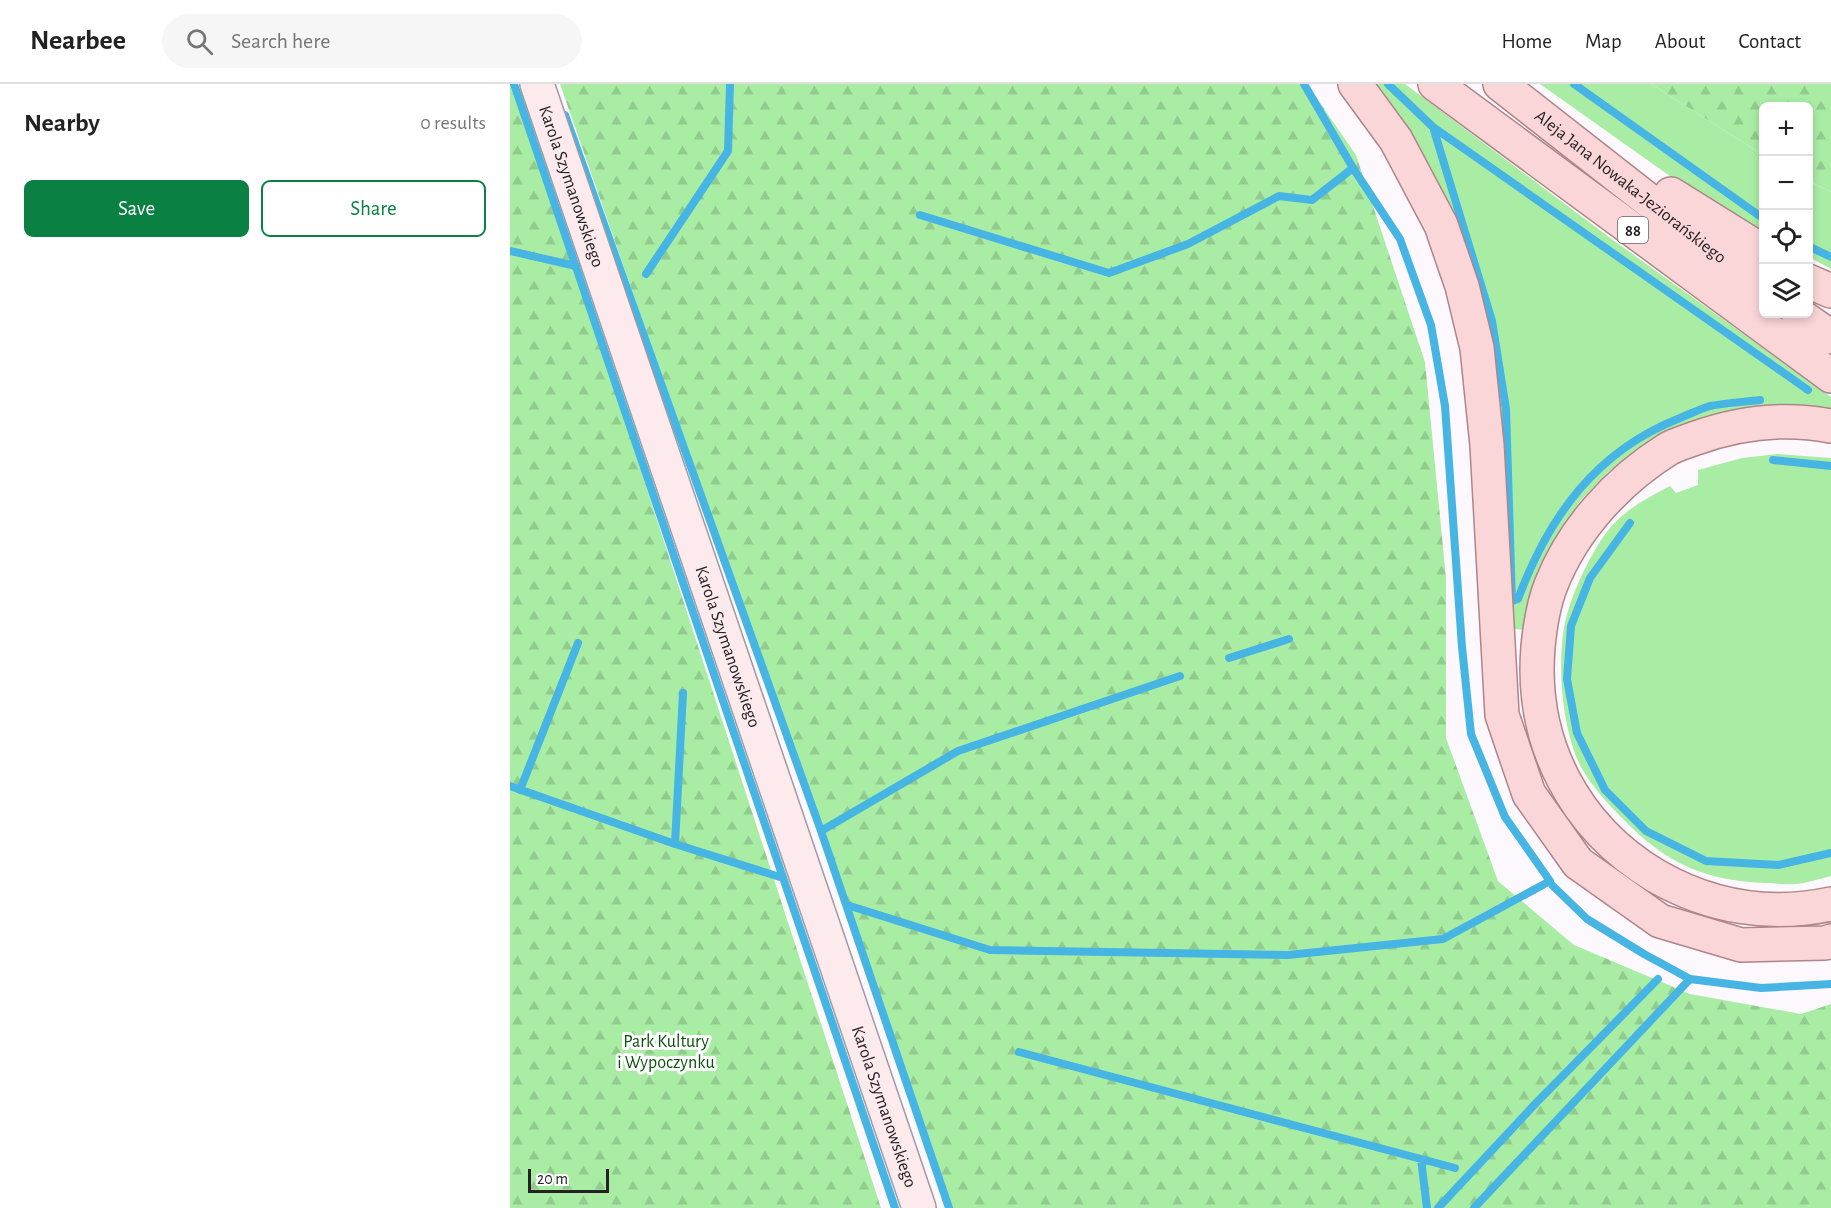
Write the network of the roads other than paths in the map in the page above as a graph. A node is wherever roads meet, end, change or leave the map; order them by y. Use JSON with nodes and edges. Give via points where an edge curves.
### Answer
{"nodes":[{"id":1,"x":537,"y":84,"type":"edge"},
{"id":2,"x":1355,"y":84,"type":"edge"},
{"id":3,"x":1435,"y":84,"type":"edge"},
{"id":4,"x":1511,"y":92,"type":"edge"},
{"id":5,"x":1759,"y":249,"type":"edge"},
{"id":6,"x":1813,"y":283,"type":"edge"},
{"id":7,"x":1759,"y":284,"type":"edge"},
{"id":8,"x":1831,"y":291,"type":"edge"},
{"id":9,"x":1804,"y":318,"type":"edge"},
{"id":10,"x":1831,"y":337,"type":"edge"},
{"id":11,"x":1831,"y":376,"type":"edge"},
{"id":12,"x":1831,"y":426,"type":"edge"},
{"id":13,"x":1831,"y":904,"type":"edge"},
{"id":14,"x":1831,"y":941,"type":"edge"},
{"id":15,"x":919,"y":1208,"type":"edge"}],
"edges":[{"from":1,"to":15,"type":"street","name":"Karola Szymanowskiego"},
{"from":2,"to":14,"type":"main road","via":[[1396,140],[1441,225],[1465,296],[1477,348],[1487,445],[1502,715],[1529,794],[1578,863],[1660,921],[1741,945]]},
{"from":3,"to":11,"type":"main road","name":"Aleja Jana Nowaka-Jeziorańskiego","number":"88"},
{"from":4,"to":5,"type":"main road"},
{"from":4,"to":7,"type":"main road","name":"Aleja Jana Nowaka-Jeziorańskiego","number":"88"},
{"from":6,"to":8,"type":"main road"},
{"from":9,"to":10,"type":"main road"},
{"from":12,"to":13,"type":"main road","via":[[1763,422],[1719,430],[1669,448],[1626,480],[1588,519],[1566,552],[1541,623],[1536,673],[1546,738],[1568,789],[1596,827],[1633,862],[1682,891],[1727,905],[1777,910]]}]}
